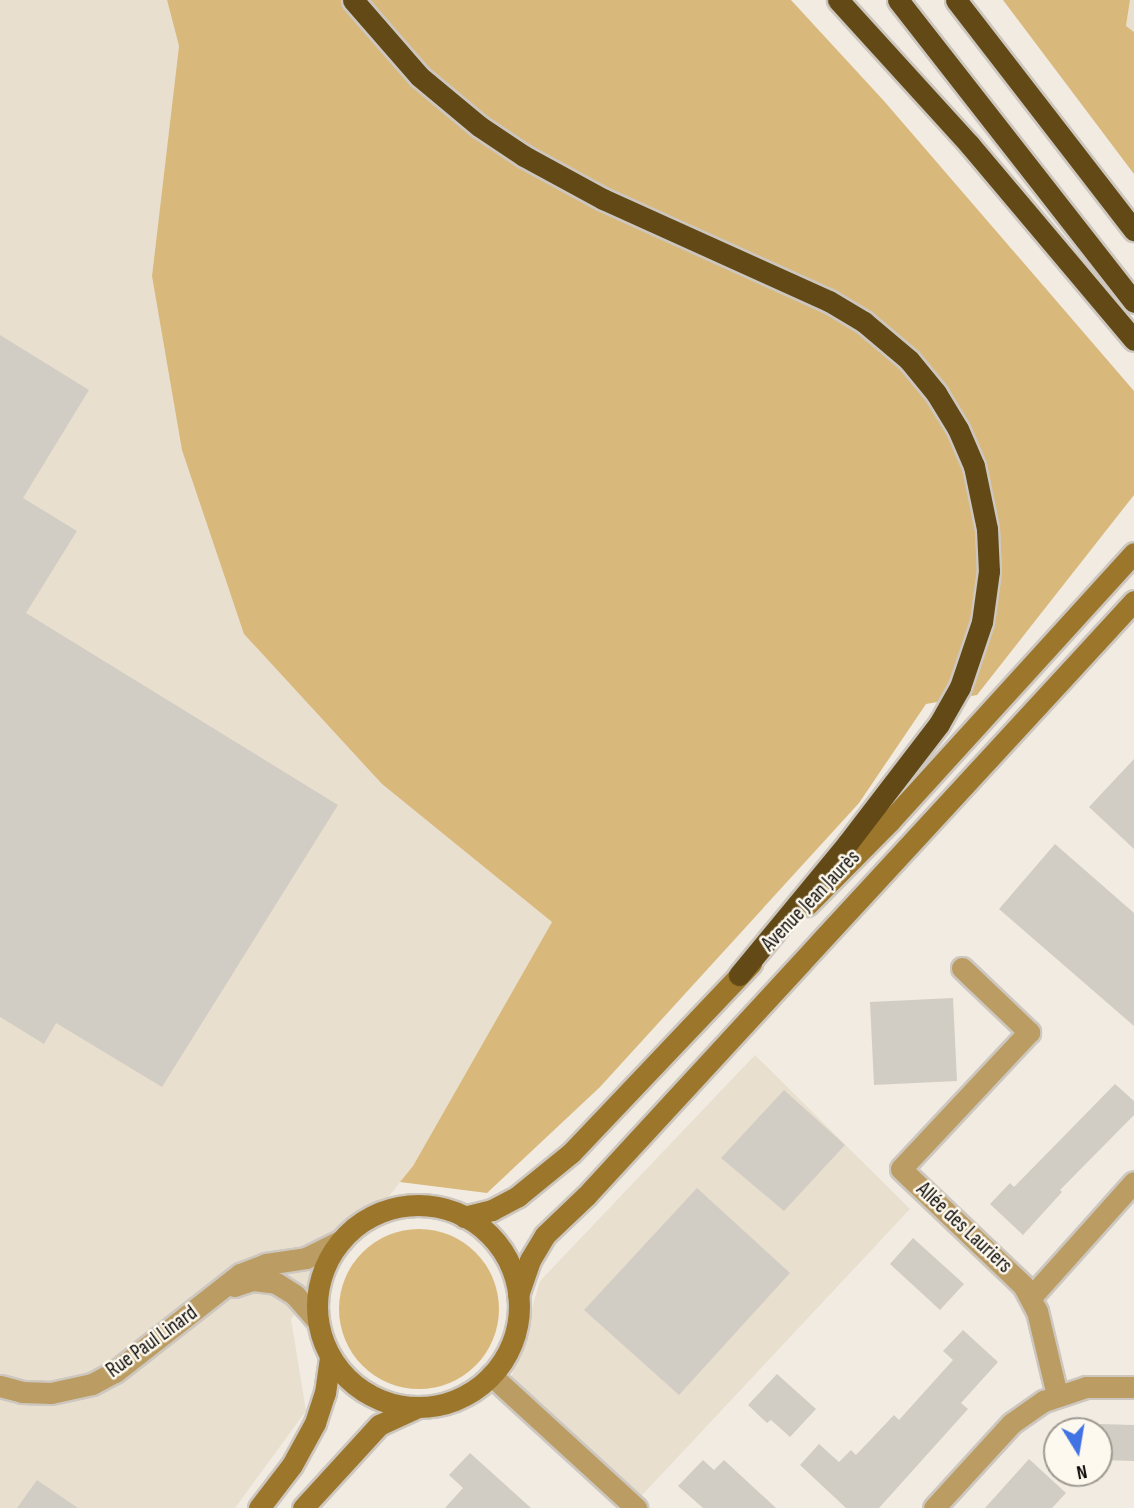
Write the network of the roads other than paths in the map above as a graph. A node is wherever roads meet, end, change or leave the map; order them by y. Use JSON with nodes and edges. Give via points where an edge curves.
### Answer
{"nodes":[{"id":1,"x":353,"y":0,"type":"edge"},
{"id":2,"x":838,"y":0,"type":"edge"},
{"id":3,"x":898,"y":0,"type":"edge"},
{"id":4,"x":957,"y":0,"type":"edge"},
{"id":5,"x":1134,"y":230,"type":"edge"},
{"id":6,"x":1134,"y":302,"type":"edge"},
{"id":7,"x":1134,"y":340,"type":"edge"},
{"id":8,"x":1134,"y":553,"type":"edge"},
{"id":9,"x":1134,"y":601,"type":"edge"},
{"id":10,"x":962,"y":968,"type":"dead end"},
{"id":11,"x":739,"y":975,"type":"junction"},
{"id":12,"x":1134,"y":1182,"type":"edge"},
{"id":13,"x":464,"y":1217,"type":"junction"},
{"id":14,"x":342,"y":1240,"type":"junction"},
{"id":15,"x":219,"y":1292,"type":"junction"},
{"id":16,"x":518,"y":1295,"type":"junction"},
{"id":17,"x":1031,"y":1297,"type":"junction"},
{"id":18,"x":318,"y":1321,"type":"junction"},
{"id":19,"x":330,"y":1356,"type":"junction"},
{"id":20,"x":491,"y":1375,"type":"junction"},
{"id":21,"x":0,"y":1386,"type":"edge"},
{"id":22,"x":1134,"y":1387,"type":"edge"},
{"id":23,"x":1057,"y":1395,"type":"junction"},
{"id":24,"x":418,"y":1407,"type":"junction"},
{"id":25,"x":259,"y":1508,"type":"edge"},
{"id":26,"x":303,"y":1508,"type":"edge"},
{"id":27,"x":636,"y":1508,"type":"edge"},
{"id":28,"x":934,"y":1508,"type":"edge"}],
"edges":[{"from":1,"to":11,"type":"highway","via":[[419,76],[524,156],[575,186],[829,301],[864,322],[909,360],[936,393],[974,466],[987,529],[989,571],[982,622],[960,687],[939,724],[847,844]]},
{"from":2,"to":7,"type":"highway","via":[[969,144]]},
{"from":3,"to":6,"type":"highway"},
{"from":4,"to":5,"type":"highway"},
{"from":8,"to":11,"type":"main road","name":"Avenue Jean Jaurès","via":[[890,821]]},
{"from":9,"to":16,"type":"main road","name":"Avenue Jean Jaurès","via":[[545,1235],[530,1259]]},
{"from":10,"to":17,"type":"street","name":"Allée des Lauriers","via":[[1029,1032],[901,1169],[1013,1274]]},
{"from":11,"to":13,"type":"main road","name":"Avenue Jean Jaurès","via":[[571,1153],[518,1196],[492,1210]]},
{"from":12,"to":17,"type":"street"},
{"from":13,"to":14,"type":"main road","via":[[432,1207],[399,1208],[368,1220]]},
{"from":13,"to":16,"type":"main road","via":[[501,1250]]},
{"from":14,"to":15,"type":"street","name":"Rue Paul Linard","via":[[306,1258],[251,1268]]},
{"from":14,"to":18,"type":"main road","via":[[321,1278]]},
{"from":15,"to":18,"type":"street","name":"Rue Paul Linard","via":[[245,1282],[269,1281],[289,1290]]},
{"from":15,"to":21,"type":"street","name":"Rue Paul Linard","via":[[116,1371],[92,1384],[51,1393]]},
{"from":16,"to":20,"type":"main road","via":[[515,1332]]},
{"from":17,"to":23,"type":"street","name":"Allée des Lauriers"},
{"from":18,"to":19,"type":"main road"},
{"from":19,"to":24,"type":"main road","via":[[362,1390],[383,1401]]},
{"from":19,"to":25,"type":"main road","via":[[315,1423],[292,1465]]},
{"from":20,"to":24,"type":"main road","via":[[463,1396]]},
{"from":20,"to":27,"type":"street"},
{"from":22,"to":23,"type":"street","via":[[1086,1387]]},
{"from":23,"to":28,"type":"street","via":[[1012,1423]]},
{"from":24,"to":26,"type":"main road","via":[[379,1425]]}]}
